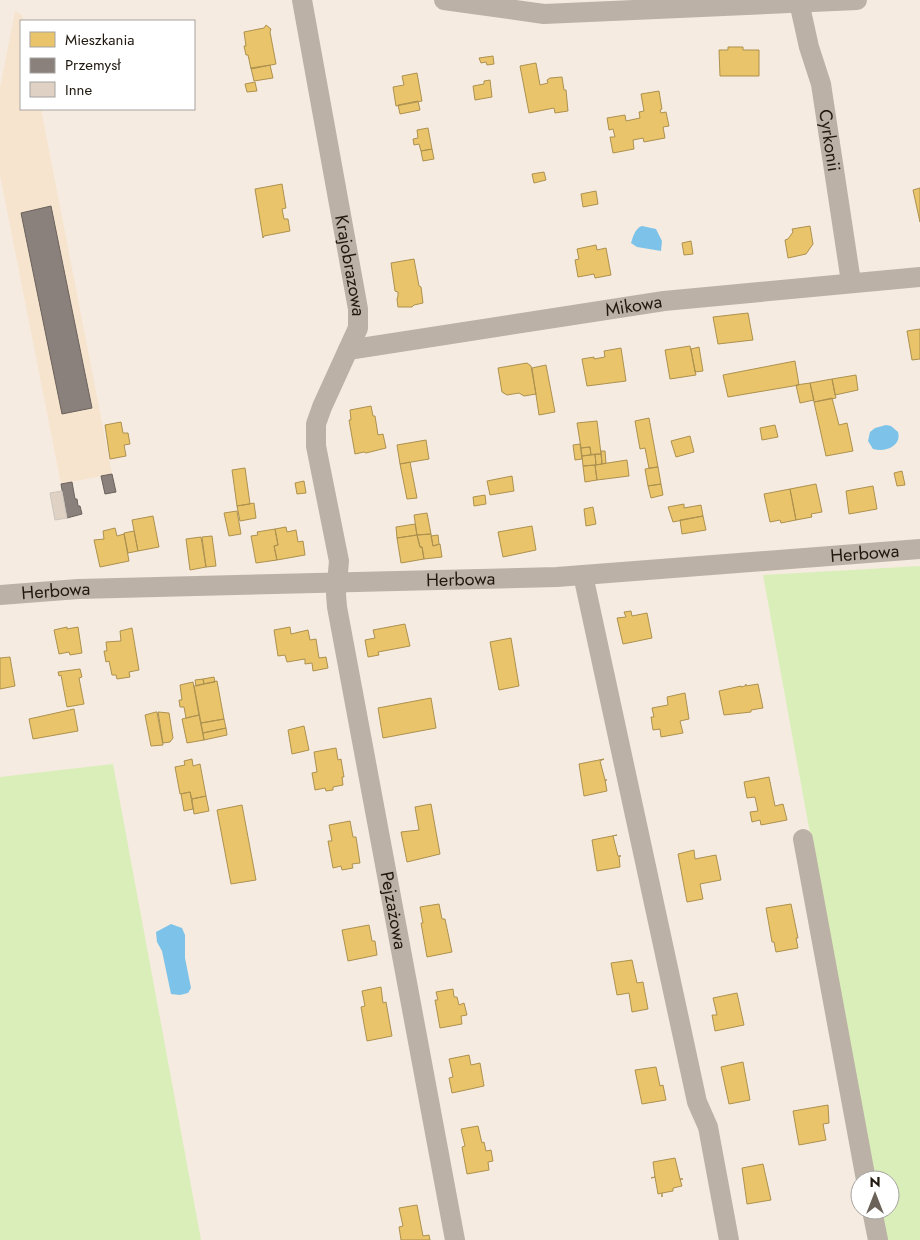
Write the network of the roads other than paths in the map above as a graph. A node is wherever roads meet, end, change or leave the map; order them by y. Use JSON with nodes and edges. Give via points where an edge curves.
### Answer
{"nodes":[{"id":1,"x":302,"y":0,"type":"edge"},
{"id":2,"x":444,"y":0,"type":"edge"},
{"id":3,"x":857,"y":0,"type":"edge"},
{"id":4,"x":799,"y":2,"type":"junction"},
{"id":5,"x":920,"y":277,"type":"edge"},
{"id":6,"x":851,"y":282,"type":"junction"},
{"id":7,"x":348,"y":350,"type":"junction"},
{"id":8,"x":920,"y":549,"type":"edge"},
{"id":9,"x":583,"y":575,"type":"junction"},
{"id":10,"x":337,"y":582,"type":"junction"},
{"id":11,"x":0,"y":595,"type":"edge"},
{"id":12,"x":803,"y":840,"type":"dead end"},
{"id":13,"x":864,"y":1170,"type":"edge"},
{"id":14,"x":874,"y":1220,"type":"edge"},
{"id":15,"x":455,"y":1240,"type":"edge"},
{"id":16,"x":729,"y":1240,"type":"edge"},
{"id":17,"x":878,"y":1240,"type":"edge"}],
"edges":[{"from":1,"to":7,"type":"street","name":"Krajobrazowa","via":[[358,309],[358,328]]},
{"from":2,"to":4,"type":"street","via":[[544,14]]},
{"from":3,"to":4,"type":"street"},
{"from":4,"to":6,"type":"street","name":"Cyrkonii","via":[[821,84]]},
{"from":5,"to":6,"type":"street","name":"Mikowa"},
{"from":6,"to":7,"type":"street","name":"Mikowa","via":[[664,301]]},
{"from":7,"to":10,"type":"street","name":"Krajobrazowa","via":[[316,424],[316,446],[339,561]]},
{"from":8,"to":9,"type":"street","name":"Herbowa"},
{"from":9,"to":10,"type":"street","name":"Herbowa"},
{"from":9,"to":16,"type":"street","via":[[697,1102],[708,1127]]},
{"from":10,"to":11,"type":"street","name":"Herbowa","via":[[78,589]]},
{"from":10,"to":15,"type":"street","name":"Pejzażowa","via":[[337,607]]},
{"from":12,"to":13,"type":"street"},
{"from":14,"to":17,"type":"street"}]}
